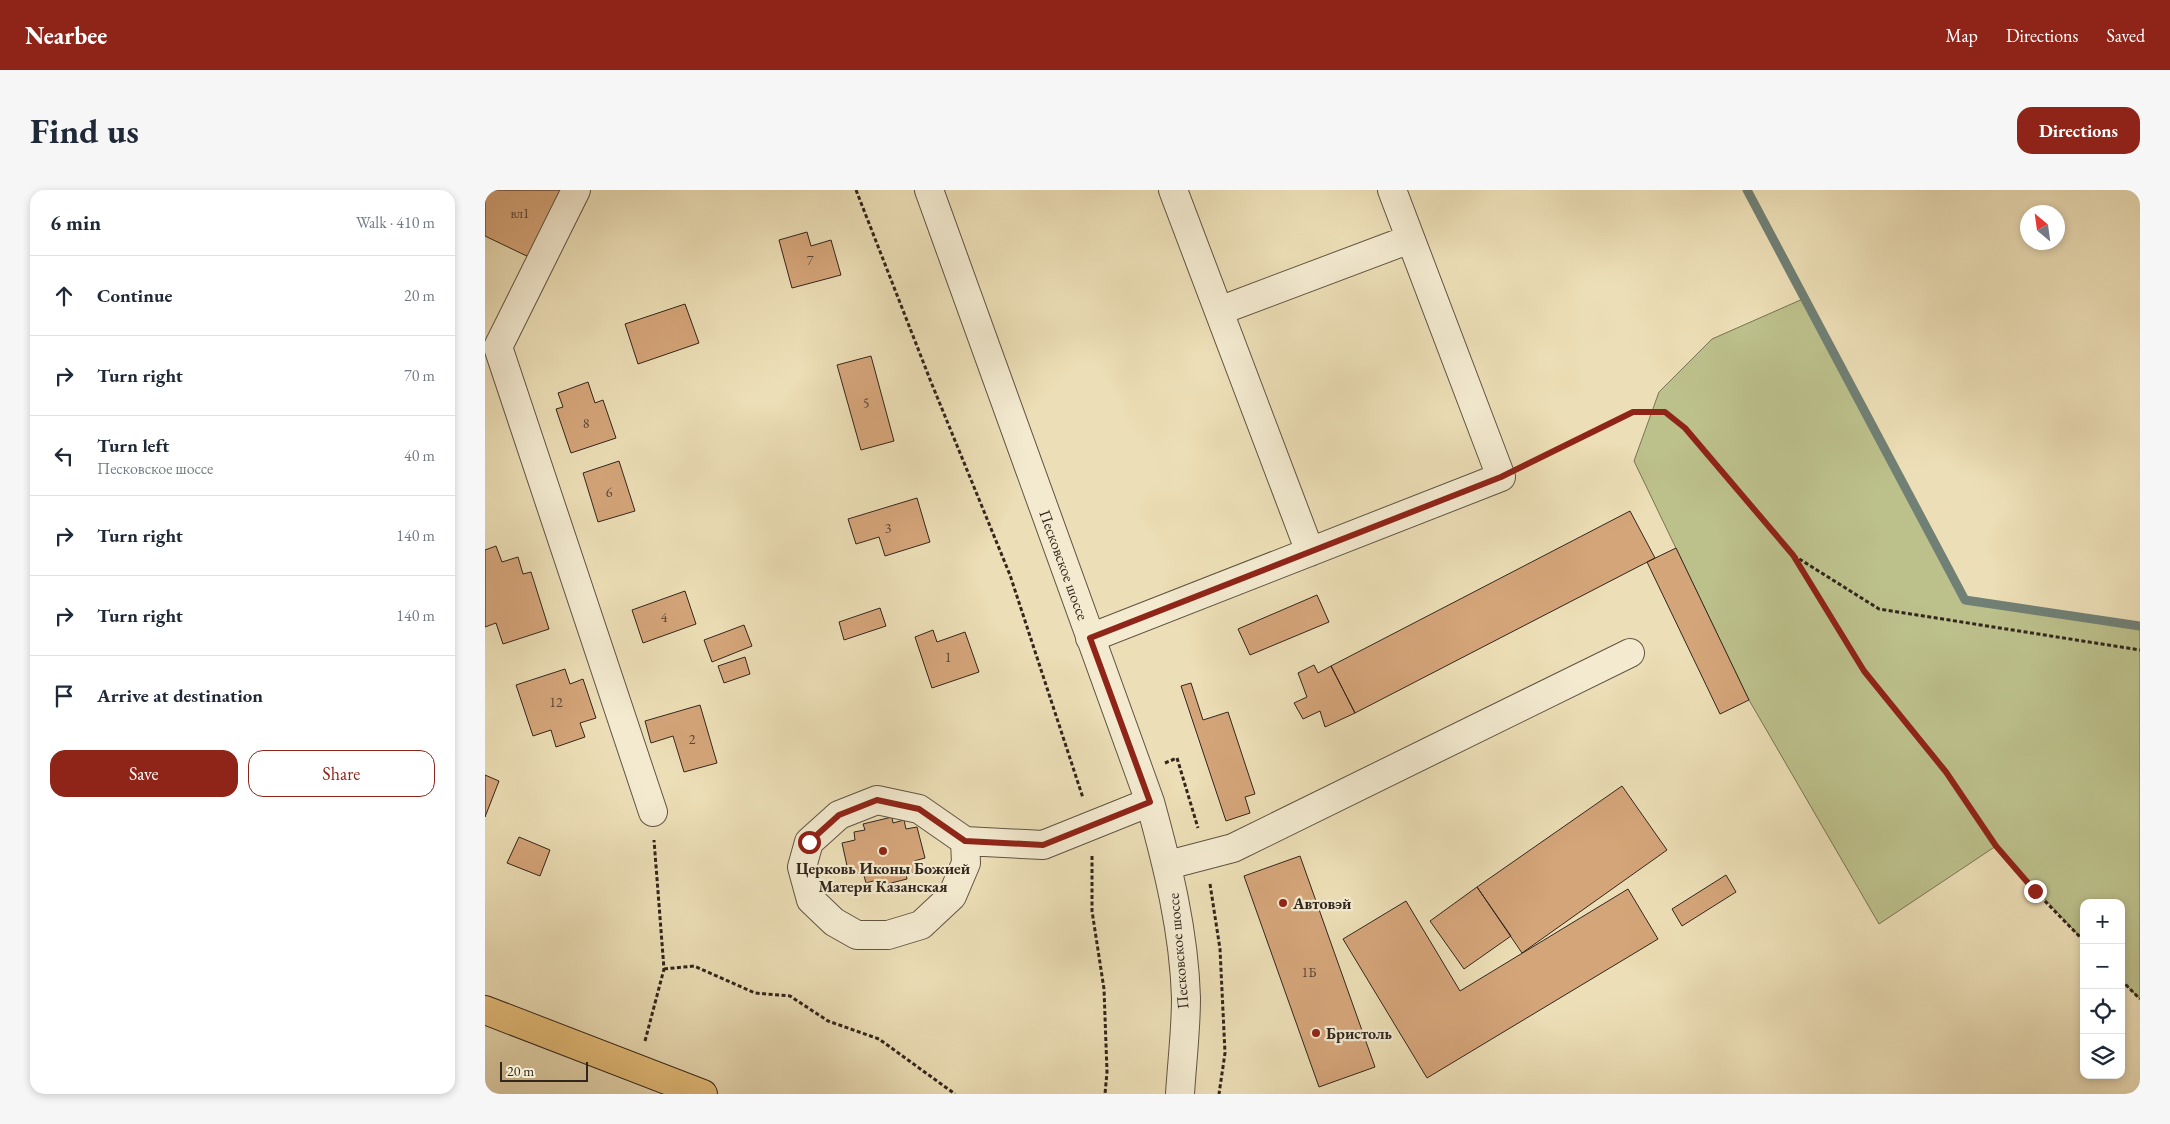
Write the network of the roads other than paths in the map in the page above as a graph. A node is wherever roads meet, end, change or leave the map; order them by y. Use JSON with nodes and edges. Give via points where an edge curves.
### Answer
{"nodes":[{"id":1,"x":576,"y":190,"type":"edge"},
{"id":2,"x":929,"y":190,"type":"edge"},
{"id":3,"x":1173,"y":190,"type":"edge"},
{"id":4,"x":1392,"y":190,"type":"edge"},
{"id":5,"x":1410,"y":239,"type":"junction"},
{"id":6,"x":1219,"y":311,"type":"junction"},
{"id":7,"x":495,"y":326,"type":"edge"},
{"id":8,"x":1311,"y":552,"type":"junction"},
{"id":9,"x":1090,"y":638,"type":"junction"},
{"id":10,"x":1630,"y":654,"type":"dead end"},
{"id":11,"x":1150,"y":802,"type":"junction"},
{"id":12,"x":653,"y":812,"type":"road end"},
{"id":13,"x":965,"y":841,"type":"junction"},
{"id":14,"x":1168,"y":865,"type":"junction"},
{"id":15,"x":485,"y":1010,"type":"edge"},
{"id":16,"x":703,"y":1094,"type":"edge"},
{"id":17,"x":1180,"y":1094,"type":"edge"}],
"edges":[{"from":1,"to":7,"type":"street"},
{"from":2,"to":9,"type":"street","name":"Песковское шоссе"},
{"from":3,"to":6,"type":"street"},
{"from":4,"to":5,"type":"street"},
{"from":5,"to":6,"type":"street"},
{"from":5,"to":8,"type":"street","via":[[1501,477]]},
{"from":6,"to":8,"type":"street"},
{"from":7,"to":12,"type":"street","via":[[498,346]]},
{"from":8,"to":9,"type":"street"},
{"from":9,"to":11,"type":"street","name":"Песковское шоссе"},
{"from":10,"to":14,"type":"street","via":[[1233,848]]},
{"from":11,"to":13,"type":"street","via":[[1043,845]]},
{"from":11,"to":14,"type":"street","name":"Песковское шоссе"},
{"from":13,"to":13,"type":"street","via":[[919,809],[877,800],[839,815],[809,842],[802,867],[811,900],[834,922],[857,935],[888,935],[921,926],[952,896],[966,863]]},
{"from":14,"to":17,"type":"street","name":"Песковское шоссе","via":[[1179,916],[1186,999]]},
{"from":15,"to":16,"type":"main road"}]}
